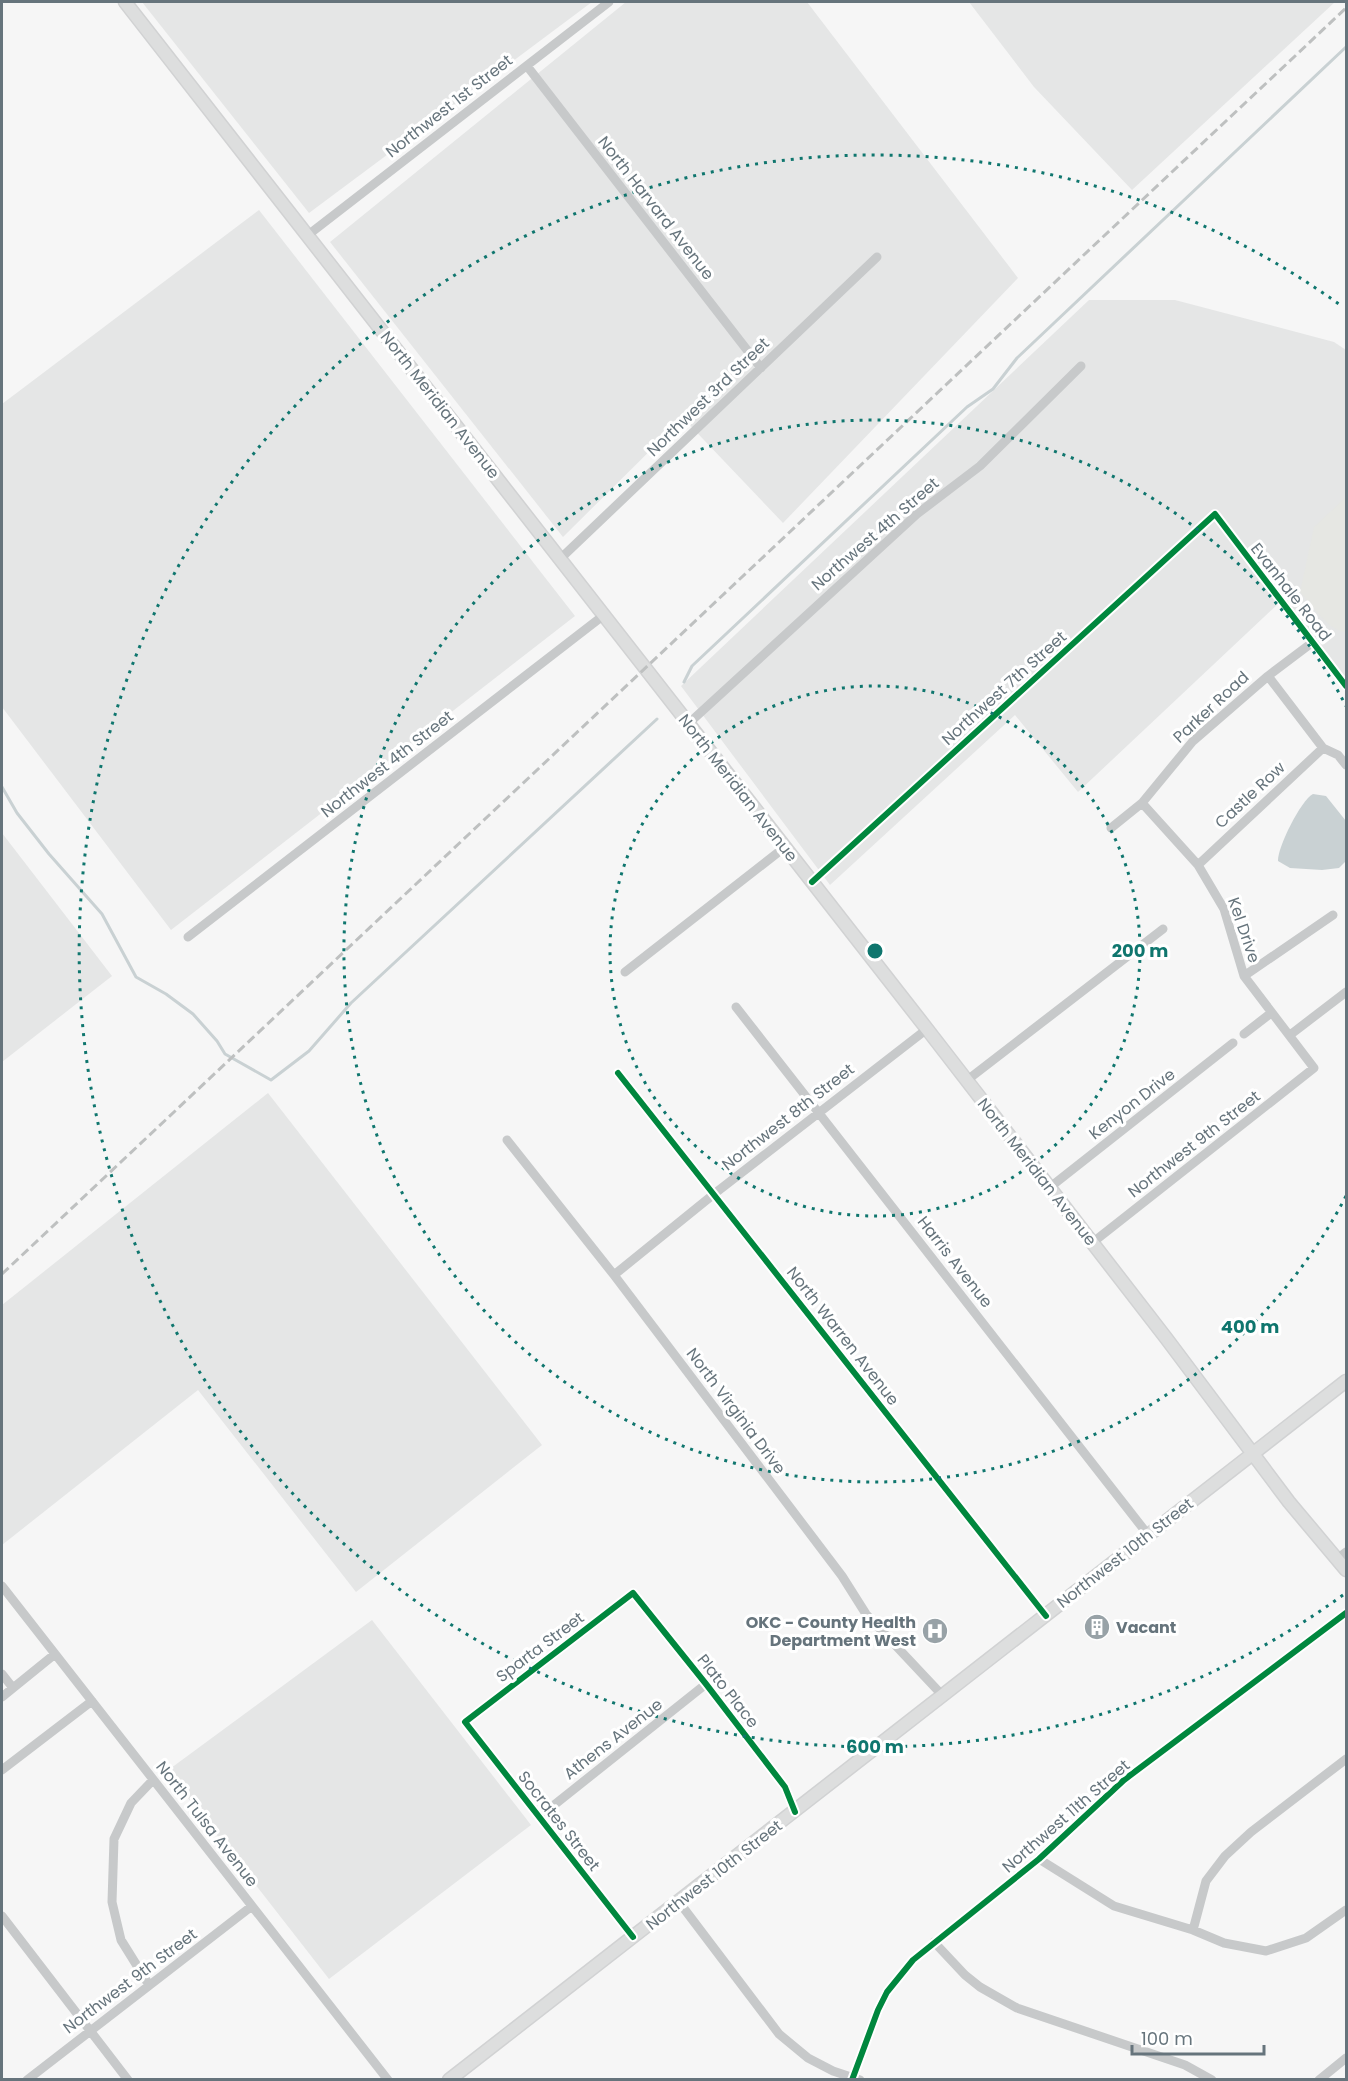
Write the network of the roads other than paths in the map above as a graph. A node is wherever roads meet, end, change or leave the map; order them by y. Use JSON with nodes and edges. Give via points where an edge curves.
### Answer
{"nodes":[{"id":1,"x":609,"y":2,"type":"edge"},
{"id":2,"x":127,"y":3,"type":"edge"},
{"id":3,"x":526,"y":66,"type":"junction"},
{"id":4,"x":308,"y":235,"type":"junction"},
{"id":5,"x":877,"y":257,"type":"dead end"},
{"id":6,"x":1081,"y":366,"type":"dead end"},
{"id":7,"x":761,"y":368,"type":"junction"},
{"id":8,"x":1215,"y":514,"type":"joint"},
{"id":9,"x":560,"y":559,"type":"junction"},
{"id":10,"x":604,"y":615,"type":"junction"},
{"id":11,"x":1313,"y":642,"type":"junction"},
{"id":12,"x":1268,"y":676,"type":"junction"},
{"id":13,"x":1347,"y":686,"type":"edge"},
{"id":14,"x":688,"y":724,"type":"junction"},
{"id":15,"x":1323,"y":748,"type":"junction"},
{"id":16,"x":1347,"y":765,"type":"edge"},
{"id":17,"x":1142,"y":803,"type":"junction"},
{"id":18,"x":1111,"y":828,"type":"dead end"},
{"id":19,"x":785,"y":847,"type":"junction"},
{"id":20,"x":1198,"y":865,"type":"junction"},
{"id":21,"x":812,"y":882,"type":"junction"},
{"id":22,"x":1334,"y":915,"type":"dead end"},
{"id":23,"x":1163,"y":929,"type":"dead end"},
{"id":24,"x":188,"y":937,"type":"dead end"},
{"id":25,"x":625,"y":972,"type":"dead end"},
{"id":26,"x":1244,"y":976,"type":"junction"},
{"id":27,"x":1347,"y":992,"type":"edge"},
{"id":28,"x":736,"y":1007,"type":"dead end"},
{"id":29,"x":1271,"y":1013,"type":"junction"},
{"id":30,"x":927,"y":1029,"type":"junction"},
{"id":31,"x":1244,"y":1034,"type":"dead end"},
{"id":32,"x":1290,"y":1035,"type":"junction"},
{"id":33,"x":1233,"y":1043,"type":"dead end"},
{"id":34,"x":1314,"y":1068,"type":"joint"},
{"id":35,"x":618,"y":1073,"type":"dead end"},
{"id":36,"x":966,"y":1081,"type":"junction"},
{"id":37,"x":819,"y":1112,"type":"junction"},
{"id":38,"x":507,"y":1140,"type":"dead end"},
{"id":39,"x":1049,"y":1188,"type":"junction"},
{"id":40,"x":714,"y":1194,"type":"junction"},
{"id":41,"x":1092,"y":1243,"type":"junction"},
{"id":42,"x":614,"y":1275,"type":"junction"},
{"id":43,"x":1347,"y":1381,"type":"edge"},
{"id":44,"x":1253,"y":1454,"type":"junction"},
{"id":45,"x":1149,"y":1536,"type":"junction"},
{"id":46,"x":1342,"y":1556,"type":"edge"},
{"id":47,"x":1347,"y":1570,"type":"edge"},
{"id":48,"x":2,"y":1586,"type":"edge"},
{"id":49,"x":633,"y":1593,"type":"joint"},
{"id":50,"x":1347,"y":1613,"type":"edge"},
{"id":51,"x":1046,"y":1616,"type":"junction"},
{"id":52,"x":55,"y":1654,"type":"junction"},
{"id":53,"x":2,"y":1674,"type":"edge"},
{"id":54,"x":706,"y":1684,"type":"junction"},
{"id":55,"x":13,"y":1688,"type":"junction"},
{"id":56,"x":2,"y":1696,"type":"edge"},
{"id":57,"x":943,"y":1696,"type":"junction"},
{"id":58,"x":92,"y":1701,"type":"junction"},
{"id":59,"x":465,"y":1722,"type":"joint"},
{"id":60,"x":1347,"y":1759,"type":"edge"},
{"id":61,"x":2,"y":1770,"type":"edge"},
{"id":62,"x":153,"y":1780,"type":"junction"},
{"id":63,"x":795,"y":1812,"type":"junction"},
{"id":64,"x":539,"y":1817,"type":"junction"},
{"id":65,"x":1040,"y":1859,"type":"junction"},
{"id":66,"x":679,"y":1902,"type":"junction"},
{"id":67,"x":252,"y":1906,"type":"junction"},
{"id":68,"x":1347,"y":1910,"type":"edge"},
{"id":69,"x":2,"y":1916,"type":"edge"},
{"id":70,"x":1193,"y":1930,"type":"junction"},
{"id":71,"x":633,"y":1937,"type":"junction"},
{"id":72,"x":934,"y":1942,"type":"junction"},
{"id":73,"x":149,"y":1985,"type":"junction"},
{"id":74,"x":88,"y":2031,"type":"junction"},
{"id":75,"x":1347,"y":2058,"type":"edge"},
{"id":76,"x":27,"y":2079,"type":"edge"},
{"id":77,"x":128,"y":2079,"type":"edge"},
{"id":78,"x":388,"y":2079,"type":"edge"},
{"id":79,"x":449,"y":2079,"type":"edge"},
{"id":80,"x":855,"y":2079,"type":"edge"},
{"id":81,"x":1212,"y":2079,"type":"edge"},
{"id":82,"x":1319,"y":2079,"type":"edge"}],
"edges":[{"from":1,"to":3,"type":"street","name":"Northwest 1st Street"},
{"from":2,"to":4,"type":"main road","name":"North Meridian Avenue"},
{"from":3,"to":4,"type":"street","name":"Northwest 1st Street"},
{"from":3,"to":7,"type":"street","name":"North Harvard Avenue"},
{"from":4,"to":9,"type":"main road","name":"North Meridian Avenue"},
{"from":5,"to":7,"type":"street","name":"Northwest 3rd Street"},
{"from":6,"to":14,"type":"street","name":"Northwest 4th Street","via":[[980,466],[917,514]]},
{"from":7,"to":9,"type":"street","name":"Northwest 3rd Street"},
{"from":8,"to":11,"type":"street","name":"Evanhale Road"},
{"from":8,"to":21,"type":"street","name":"Northwest 7th Street"},
{"from":9,"to":10,"type":"main road","name":"North Meridian Avenue"},
{"from":10,"to":14,"type":"main road","name":"North Meridian Avenue"},
{"from":10,"to":24,"type":"street","name":"Northwest 4th Street"},
{"from":11,"to":12,"type":"street","name":"Parker Road"},
{"from":11,"to":13,"type":"street","name":"Evanhale Road"},
{"from":12,"to":15,"type":"street"},
{"from":12,"to":17,"type":"street","name":"Parker Road","via":[[1193,741]]},
{"from":14,"to":19,"type":"main road","name":"North Meridian Avenue"},
{"from":15,"to":16,"type":"street"},
{"from":15,"to":20,"type":"street","name":"Castle Row"},
{"from":17,"to":18,"type":"street","name":"Parker Road"},
{"from":17,"to":20,"type":"street","name":"Kel Drive"},
{"from":19,"to":21,"type":"main road","name":"North Meridian Avenue"},
{"from":19,"to":25,"type":"street"},
{"from":20,"to":26,"type":"street","name":"Kel Drive","via":[[1224,909]]},
{"from":21,"to":30,"type":"main road","name":"North Meridian Avenue"},
{"from":22,"to":26,"type":"street"},
{"from":23,"to":36,"type":"street"},
{"from":26,"to":29,"type":"street","name":"Kel Drive"},
{"from":27,"to":32,"type":"street"},
{"from":28,"to":37,"type":"street","name":"Harris Avenue"},
{"from":29,"to":31,"type":"street"},
{"from":29,"to":32,"type":"street","name":"Kel Drive"},
{"from":30,"to":36,"type":"main road","name":"North Meridian Avenue"},
{"from":30,"to":37,"type":"street","name":"Northwest 8th Street"},
{"from":32,"to":34,"type":"street","name":"Kel Drive"},
{"from":33,"to":39,"type":"street","name":"Kenyon Drive"},
{"from":34,"to":41,"type":"street","name":"Northwest 9th Street"},
{"from":35,"to":40,"type":"street","name":"North Warren Avenue"},
{"from":36,"to":39,"type":"main road","name":"North Meridian Avenue"},
{"from":37,"to":40,"type":"street","name":"Northwest 8th Street"},
{"from":37,"to":45,"type":"street","name":"Harris Avenue"},
{"from":38,"to":42,"type":"street","name":"North Virginia Drive"},
{"from":39,"to":41,"type":"main road","name":"North Meridian Avenue"},
{"from":40,"to":42,"type":"street","name":"Northwest 8th Street"},
{"from":40,"to":51,"type":"street","name":"North Warren Avenue"},
{"from":41,"to":44,"type":"main road","name":"North Meridian Avenue"},
{"from":42,"to":57,"type":"street","name":"North Virginia Drive","via":[[846,1581],[866,1614]]},
{"from":43,"to":44,"type":"main road","name":"Northwest 10th Street"},
{"from":44,"to":45,"type":"main road","name":"Northwest 10th Street"},
{"from":44,"to":46,"type":"main road","name":"North Meridian Avenue","via":[[1290,1503]]},
{"from":45,"to":51,"type":"main road","name":"Northwest 10th Street"},
{"from":46,"to":47,"type":"main road","name":"North Meridian Avenue"},
{"from":48,"to":52,"type":"street","name":"North Tulsa Avenue"},
{"from":49,"to":54,"type":"street","name":"Plato Place"},
{"from":49,"to":59,"type":"street","name":"Sparta Street"},
{"from":50,"to":65,"type":"street","name":"Northwest 11th Street","via":[[1124,1780]]},
{"from":51,"to":57,"type":"main road","name":"Northwest 10th Street"},
{"from":52,"to":55,"type":"street"},
{"from":52,"to":58,"type":"street","name":"North Tulsa Avenue"},
{"from":53,"to":55,"type":"street"},
{"from":54,"to":63,"type":"street","name":"Plato Place","via":[[785,1787]]},
{"from":54,"to":64,"type":"street","name":"Athens Avenue"},
{"from":55,"to":56,"type":"street"},
{"from":57,"to":63,"type":"main road","name":"Northwest 10th Street"},
{"from":58,"to":61,"type":"street"},
{"from":58,"to":62,"type":"street","name":"North Tulsa Avenue"},
{"from":59,"to":64,"type":"street","name":"Socrates Street"},
{"from":60,"to":70,"type":"street","via":[[1225,1856],[1206,1881]]},
{"from":62,"to":67,"type":"street","name":"North Tulsa Avenue"},
{"from":62,"to":73,"type":"street","via":[[131,1803],[114,1839],[112,1902],[120,1940]]},
{"from":63,"to":66,"type":"main road","name":"Northwest 10th Street"},
{"from":64,"to":71,"type":"street","name":"Socrates Street"},
{"from":65,"to":70,"type":"street","via":[[1114,1906]]},
{"from":65,"to":72,"type":"street","name":"Northwest 11th Street"},
{"from":66,"to":71,"type":"main road","name":"Northwest 10th Street"},
{"from":66,"to":80,"type":"street","via":[[779,2034],[808,2058]]},
{"from":67,"to":73,"type":"street","name":"Northwest 9th Street"},
{"from":67,"to":78,"type":"street","name":"North Tulsa Avenue"},
{"from":68,"to":70,"type":"street","via":[[1306,1938],[1266,1951],[1224,1943]]},
{"from":69,"to":74,"type":"street"},
{"from":71,"to":79,"type":"main road","name":"Northwest 10th Street"},
{"from":72,"to":80,"type":"street","name":"Northwest 11th Street","via":[[887,1992]]},
{"from":72,"to":81,"type":"street","via":[[973,1981],[1017,2008],[1185,2065]]},
{"from":73,"to":74,"type":"street","name":"Northwest 9th Street"},
{"from":74,"to":76,"type":"street","name":"Northwest 9th Street"},
{"from":74,"to":77,"type":"street"},
{"from":75,"to":82,"type":"street"}]}
